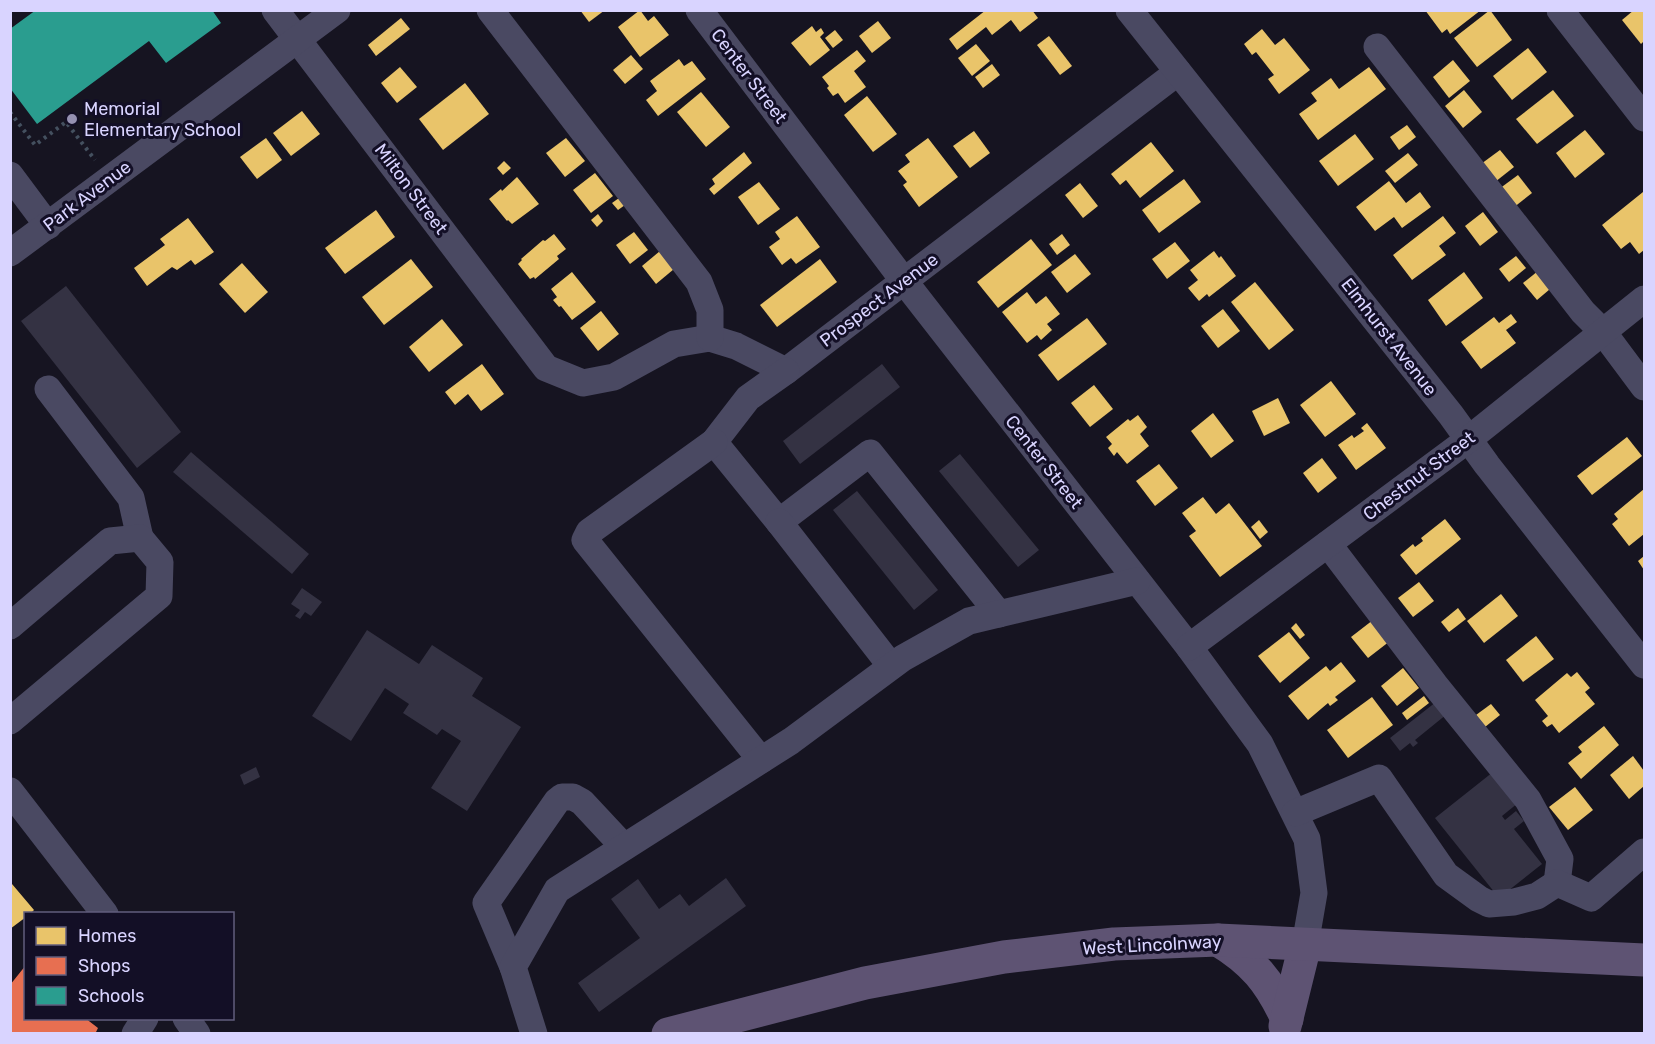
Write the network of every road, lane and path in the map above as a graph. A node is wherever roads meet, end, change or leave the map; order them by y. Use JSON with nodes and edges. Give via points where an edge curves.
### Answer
{"nodes":[{"id":1,"x":275,"y":10,"type":"edge"},
{"id":2,"x":337,"y":10,"type":"edge"},
{"id":3,"x":490,"y":10,"type":"edge"},
{"id":4,"x":699,"y":10,"type":"edge"},
{"id":5,"x":1129,"y":10,"type":"edge"},
{"id":6,"x":1560,"y":10,"type":"edge"},
{"id":7,"x":298,"y":40,"type":"junction"},
{"id":8,"x":1377,"y":47,"type":"dead end"},
{"id":9,"x":1178,"y":72,"type":"junction"},
{"id":10,"x":10,"y":112,"type":"edge"},
{"id":11,"x":1644,"y":118,"type":"edge"},
{"id":12,"x":10,"y":175,"type":"edge"},
{"id":13,"x":110,"y":180,"type":"junction"},
{"id":14,"x":48,"y":226,"type":"junction"},
{"id":15,"x":10,"y":253,"type":"edge"},
{"id":16,"x":904,"y":281,"type":"junction"},
{"id":17,"x":1644,"y":299,"type":"edge"},
{"id":18,"x":1603,"y":332,"type":"junction"},
{"id":19,"x":710,"y":338,"type":"junction"},
{"id":20,"x":786,"y":371,"type":"junction"},
{"id":21,"x":1644,"y":387,"type":"edge"},
{"id":22,"x":48,"y":389,"type":"dead end"},
{"id":23,"x":1469,"y":439,"type":"junction"},
{"id":24,"x":714,"y":442,"type":"junction"},
{"id":25,"x":779,"y":522,"type":"junction"},
{"id":26,"x":140,"y":538,"type":"junction"},
{"id":27,"x":1328,"y":544,"type":"junction"},
{"id":28,"x":1137,"y":581,"type":"junction"},
{"id":29,"x":999,"y":614,"type":"junction"},
{"id":30,"x":10,"y":626,"type":"edge"},
{"id":31,"x":1189,"y":647,"type":"junction"},
{"id":32,"x":1644,"y":665,"type":"edge"},
{"id":33,"x":891,"y":666,"type":"junction"},
{"id":34,"x":10,"y":720,"type":"edge"},
{"id":35,"x":761,"y":760,"type":"junction"},
{"id":36,"x":10,"y":791,"type":"edge"},
{"id":37,"x":1294,"y":813,"type":"junction"},
{"id":38,"x":624,"y":847,"type":"junction"},
{"id":39,"x":1644,"y":852,"type":"edge"},
{"id":40,"x":1557,"y":883,"type":"junction"},
{"id":41,"x":103,"y":912,"type":"edge"},
{"id":42,"x":1218,"y":940,"type":"junction"},
{"id":43,"x":1305,"y":945,"type":"junction"},
{"id":44,"x":1644,"y":960,"type":"edge"},
{"id":45,"x":513,"y":967,"type":"junction"},
{"id":46,"x":144,"y":1020,"type":"edge"},
{"id":47,"x":187,"y":1020,"type":"edge"},
{"id":48,"x":1285,"y":1026,"type":"edge"},
{"id":49,"x":135,"y":1033,"type":"edge"},
{"id":50,"x":197,"y":1034,"type":"edge"},
{"id":51,"x":534,"y":1034,"type":"edge"},
{"id":52,"x":668,"y":1034,"type":"edge"}],
"edges":[{"from":1,"to":7,"type":"street","name":"Milton Street"},
{"from":2,"to":7,"type":"street","name":"Park Avenue"},
{"from":3,"to":19,"type":"street","via":[[699,282],[710,310]]},
{"from":4,"to":16,"type":"street","name":"Center Street"},
{"from":5,"to":9,"type":"street","name":"Elmhurst Avenue"},
{"from":6,"to":11,"type":"street"},
{"from":7,"to":13,"type":"street","name":"Park Avenue"},
{"from":7,"to":19,"type":"street","name":"Milton Street","via":[[546,368],[583,382],[614,377],[674,344]]},
{"from":8,"to":18,"type":"street","via":[[1583,312]]},
{"from":9,"to":16,"type":"street","name":"Prospect Avenue"},
{"from":9,"to":23,"type":"street","name":"Elmhurst Avenue"},
{"from":10,"to":13,"type":"path","via":[[35,145],[66,122]]},
{"from":12,"to":14,"type":"street"},
{"from":13,"to":14,"type":"street","name":"Park Avenue"},
{"from":14,"to":15,"type":"street","name":"Park Avenue"},
{"from":16,"to":20,"type":"street","name":"Prospect Avenue"},
{"from":16,"to":28,"type":"street","name":"Center Street"},
{"from":17,"to":18,"type":"street","name":"Chestnut Street"},
{"from":18,"to":21,"type":"street"},
{"from":18,"to":23,"type":"street","name":"Chestnut Street"},
{"from":19,"to":20,"type":"street","via":[[736,346]]},
{"from":20,"to":24,"type":"street","name":"Prospect Avenue","via":[[748,398]]},
{"from":22,"to":26,"type":"street","via":[[131,498]]},
{"from":23,"to":27,"type":"street","name":"Chestnut Street"},
{"from":23,"to":32,"type":"street","name":"Elmhurst Avenue"},
{"from":24,"to":25,"type":"street"},
{"from":24,"to":35,"type":"street","name":"Prospect Avenue","via":[[589,532],[585,540]]},
{"from":25,"to":29,"type":"street","via":[[870,453]]},
{"from":25,"to":33,"type":"street"},
{"from":26,"to":30,"type":"street","via":[[110,541]]},
{"from":26,"to":34,"type":"street","via":[[160,562],[159,596]]},
{"from":27,"to":31,"type":"street","name":"Chestnut Street"},
{"from":27,"to":40,"type":"street","via":[[1528,800],[1560,859]]},
{"from":28,"to":29,"type":"street"},
{"from":28,"to":31,"type":"street","name":"Center Street"},
{"from":29,"to":33,"type":"street","via":[[969,621]]},
{"from":31,"to":37,"type":"street","name":"Center Street","via":[[1260,744]]},
{"from":33,"to":35,"type":"street"},
{"from":35,"to":38,"type":"street"},
{"from":36,"to":41,"type":"street"},
{"from":37,"to":40,"type":"street","via":[[1378,778],[1446,875],[1479,899],[1489,904],[1514,902],[1537,896]]},
{"from":37,"to":43,"type":"street","name":"Center Street","via":[[1306,839],[1314,893]]},
{"from":38,"to":45,"type":"street","via":[[557,890]]},
{"from":38,"to":45,"type":"street","via":[[582,802],[573,797],[557,801],[486,903]]},
{"from":39,"to":40,"type":"street","via":[[1590,898]]},
{"from":42,"to":43,"type":"main road","name":"West Lincolnway"},
{"from":42,"to":48,"type":"main road","via":[[1266,980]]},
{"from":42,"to":52,"type":"main road","name":"West Lincolnway","via":[[1114,944],[1004,957],[865,983]]},
{"from":43,"to":44,"type":"main road","name":"West Lincolnway"},
{"from":43,"to":48,"type":"main road"},
{"from":45,"to":51,"type":"street"},
{"from":46,"to":49,"type":"street"},
{"from":47,"to":50,"type":"street"}]}
